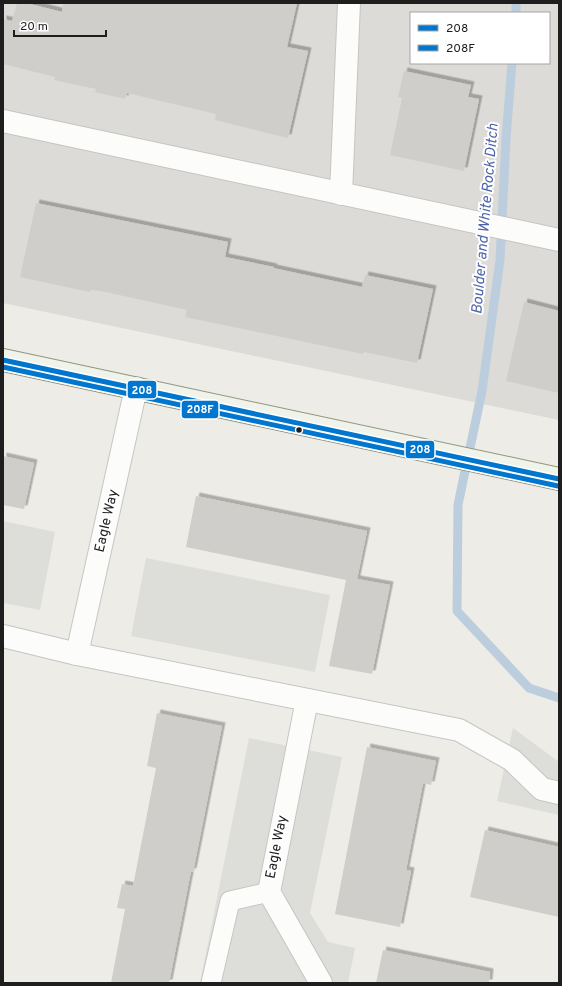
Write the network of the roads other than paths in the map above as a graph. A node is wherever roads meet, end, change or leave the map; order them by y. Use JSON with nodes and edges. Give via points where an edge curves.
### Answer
{"nodes":[{"id":1,"x":349,"y":3,"type":"edge"},
{"id":2,"x":3,"y":121,"type":"edge"},
{"id":3,"x":342,"y":194,"type":"junction"},
{"id":4,"x":559,"y":240,"type":"edge"},
{"id":5,"x":3,"y":360,"type":"edge"},
{"id":6,"x":136,"y":388,"type":"junction"},
{"id":7,"x":559,"y":480,"type":"edge"},
{"id":8,"x":3,"y":636,"type":"edge"},
{"id":9,"x":77,"y":654,"type":"junction"},
{"id":10,"x":307,"y":700,"type":"junction"},
{"id":11,"x":559,"y":793,"type":"edge"},
{"id":12,"x":268,"y":892,"type":"junction"},
{"id":13,"x":211,"y":983,"type":"edge"},
{"id":14,"x":321,"y":983,"type":"edge"}],
"edges":[{"from":1,"to":3,"type":"street"},
{"from":2,"to":3,"type":"street"},
{"from":3,"to":4,"type":"street"},
{"from":5,"to":6,"type":"main road"},
{"from":6,"to":7,"type":"main road"},
{"from":6,"to":9,"type":"street","name":"Eagle Way"},
{"from":8,"to":9,"type":"street"},
{"from":9,"to":10,"type":"street"},
{"from":10,"to":11,"type":"street","via":[[458,730],[512,760],[542,789]]},
{"from":10,"to":12,"type":"street","name":"Eagle Way"},
{"from":12,"to":13,"type":"lane","via":[[230,901]]},
{"from":12,"to":14,"type":"street","name":"Eagle Way"}]}
